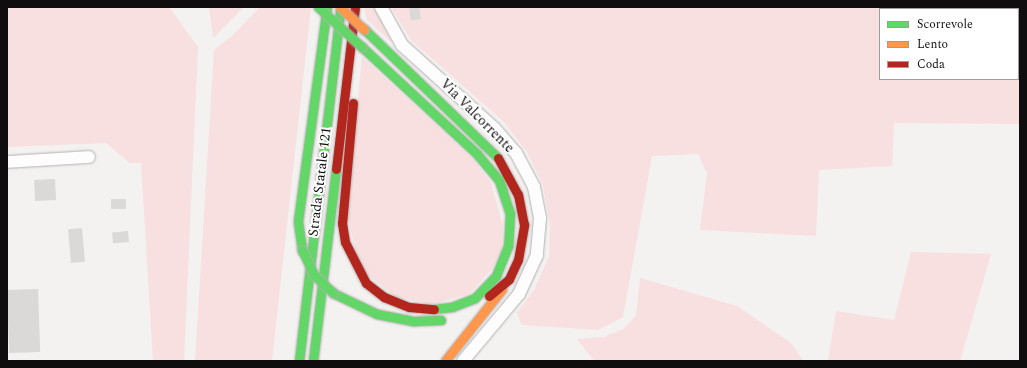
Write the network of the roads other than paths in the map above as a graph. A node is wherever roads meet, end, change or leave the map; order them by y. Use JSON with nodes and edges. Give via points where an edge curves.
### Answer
{"nodes":[{"id":1,"x":318,"y":7,"type":"edge"},
{"id":2,"x":327,"y":7,"type":"edge"},
{"id":3,"x":340,"y":7,"type":"edge"},
{"id":4,"x":381,"y":7,"type":"edge"},
{"id":5,"x":355,"y":8,"type":"edge"},
{"id":6,"x":89,"y":157,"type":"dead end"},
{"id":7,"x":7,"y":162,"type":"edge"},
{"id":8,"x":509,"y":279,"type":"junction"},
{"id":9,"x":299,"y":361,"type":"edge"},
{"id":10,"x":313,"y":361,"type":"edge"},
{"id":11,"x":445,"y":361,"type":"edge"},
{"id":12,"x":463,"y":361,"type":"edge"}],
"edges":[{"from":1,"to":5,"type":"main road","bridge":true,"via":[[362,47],[477,154],[499,180],[510,213],[508,246],[496,276],[475,298],[452,308],[428,310],[384,297],[366,283],[351,260],[342,223],[358,57]]},
{"from":2,"to":8,"type":"main road","bridge":true,"via":[[298,221],[302,250],[314,275],[333,293],[377,314],[436,321],[469,311]]},
{"from":3,"to":8,"type":"main road","bridge":true,"via":[[463,120],[496,155],[508,173],[518,195],[524,225],[519,254]]},
{"from":3,"to":9,"type":"main road","name":"Strada Statale 121"},
{"from":4,"to":12,"type":"street","name":"Via Valcorrente","via":[[402,45],[495,129],[516,153],[534,187],[540,218],[537,255],[519,294]]},
{"from":5,"to":10,"type":"main road","name":"Strada Statale 121"},
{"from":6,"to":7,"type":"street"},
{"from":8,"to":11,"type":"main road","via":[[485,314]]}]}
